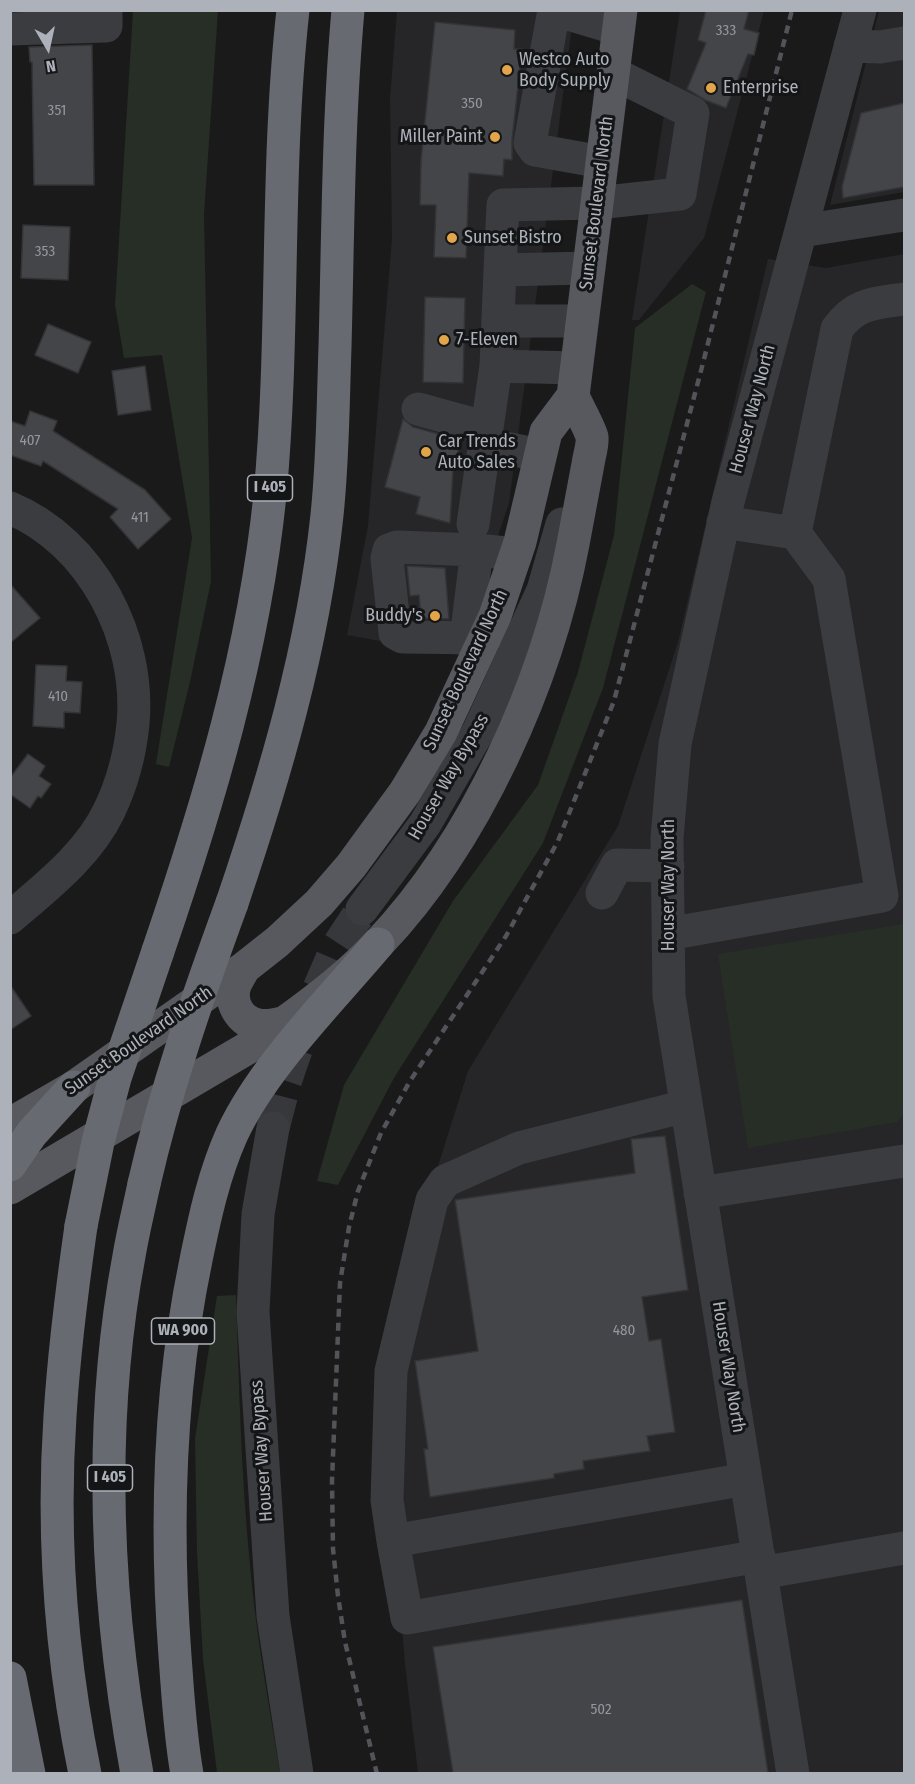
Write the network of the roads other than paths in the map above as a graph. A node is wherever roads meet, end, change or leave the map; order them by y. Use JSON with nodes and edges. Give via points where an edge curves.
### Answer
{"nodes":[{"id":1,"x":106,"y":10,"type":"edge"},
{"id":2,"x":293,"y":10,"type":"edge"},
{"id":3,"x":348,"y":10,"type":"edge"},
{"id":4,"x":554,"y":10,"type":"edge"},
{"id":5,"x":860,"y":10,"type":"edge"},
{"id":6,"x":620,"y":20,"type":"edge"},
{"id":7,"x":10,"y":29,"type":"edge"},
{"id":8,"x":904,"y":43,"type":"edge"},
{"id":9,"x":850,"y":46,"type":"junction"},
{"id":10,"x":613,"y":73,"type":"junction"},
{"id":11,"x":602,"y":162,"type":"junction"},
{"id":12,"x":597,"y":203,"type":"junction"},
{"id":13,"x":904,"y":215,"type":"edge"},
{"id":14,"x":801,"y":231,"type":"junction"},
{"id":15,"x":589,"y":268,"type":"junction"},
{"id":16,"x":501,"y":270,"type":"junction"},
{"id":17,"x":904,"y":299,"type":"edge"},
{"id":18,"x":498,"y":321,"type":"junction"},
{"id":19,"x":582,"y":321,"type":"junction"},
{"id":20,"x":496,"y":366,"type":"junction"},
{"id":21,"x":574,"y":382,"type":"junction"},
{"id":22,"x":418,"y":409,"type":"dead end"},
{"id":23,"x":486,"y":436,"type":"junction"},
{"id":24,"x":592,"y":437,"type":"junction"},
{"id":25,"x":543,"y":444,"type":"junction"},
{"id":26,"x":10,"y":508,"type":"edge"},
{"id":27,"x":723,"y":522,"type":"junction"},
{"id":28,"x":392,"y":523,"type":"dead end"},
{"id":29,"x":795,"y":533,"type":"junction"},
{"id":30,"x":475,"y":537,"type":"junction"},
{"id":31,"x":519,"y":545,"type":"junction"},
{"id":32,"x":521,"y":636,"type":"junction"},
{"id":33,"x":476,"y":638,"type":"junction"},
{"id":34,"x":668,"y":866,"type":"junction"},
{"id":35,"x":602,"y":893,"type":"dead end"},
{"id":36,"x":893,"y":894,"type":"edge"},
{"id":37,"x":362,"y":909,"type":"tunnel mouth"},
{"id":38,"x":10,"y":918,"type":"edge"},
{"id":39,"x":669,"y":934,"type":"junction"},
{"id":40,"x":378,"y":944,"type":"junction"},
{"id":41,"x":244,"y":968,"type":"junction"},
{"id":42,"x":287,"y":1022,"type":"junction"},
{"id":43,"x":74,"y":1087,"type":"junction"},
{"id":44,"x":686,"y":1106,"type":"junction"},
{"id":45,"x":10,"y":1124,"type":"edge"},
{"id":46,"x":273,"y":1128,"type":"tunnel mouth"},
{"id":47,"x":904,"y":1161,"type":"edge"},
{"id":48,"x":10,"y":1165,"type":"edge"},
{"id":49,"x":10,"y":1188,"type":"edge"},
{"id":50,"x":700,"y":1193,"type":"junction"},
{"id":51,"x":746,"y":1479,"type":"junction"},
{"id":52,"x":393,"y":1541,"type":"junction"},
{"id":53,"x":904,"y":1548,"type":"edge"},
{"id":54,"x":760,"y":1565,"type":"junction"},
{"id":55,"x":10,"y":1678,"type":"edge"},
{"id":56,"x":29,"y":1773,"type":"edge"},
{"id":57,"x":85,"y":1773,"type":"edge"},
{"id":58,"x":137,"y":1773,"type":"edge"},
{"id":59,"x":187,"y":1773,"type":"edge"},
{"id":60,"x":297,"y":1773,"type":"edge"},
{"id":61,"x":793,"y":1773,"type":"edge"}],
"edges":[{"from":1,"to":7,"type":"street","via":[[106,26]]},
{"from":2,"to":57,"type":"highway","number":"I 405","bridge":true,"via":[[285,114],[270,495],[249,635],[230,720],[186,870],[115,1078],[81,1226],[70,1301],[60,1417],[59,1544],[70,1688]]},
{"from":3,"to":58,"type":"highway","number":"I 405","bridge":true,"via":[[327,516],[299,684],[265,806],[173,1070],[129,1257],[117,1346],[110,1537],[116,1632]]},
{"from":4,"to":6,"type":"street"},
{"from":4,"to":11,"type":"street","via":[[530,143],[536,150]]},
{"from":5,"to":9,"type":"street","name":"Houser Way North"},
{"from":6,"to":10,"type":"main road","name":"Sunset Boulevard North"},
{"from":8,"to":9,"type":"street"},
{"from":9,"to":14,"type":"street","name":"Houser Way North"},
{"from":10,"to":11,"type":"main road","name":"Sunset Boulevard North"},
{"from":10,"to":12,"type":"street","via":[[693,113],[680,194]]},
{"from":11,"to":12,"type":"main road","name":"Sunset Boulevard North"},
{"from":12,"to":15,"type":"main road","name":"Sunset Boulevard North"},
{"from":12,"to":16,"type":"street","via":[[503,205]]},
{"from":13,"to":14,"type":"street"},
{"from":14,"to":27,"type":"street","name":"Houser Way North"},
{"from":15,"to":16,"type":"street"},
{"from":15,"to":19,"type":"main road","name":"Sunset Boulevard North"},
{"from":16,"to":18,"type":"street"},
{"from":17,"to":29,"type":"street","via":[[855,309],[837,329]]},
{"from":18,"to":19,"type":"street"},
{"from":18,"to":20,"type":"street"},
{"from":19,"to":21,"type":"main road","name":"Sunset Boulevard North"},
{"from":20,"to":21,"type":"street"},
{"from":20,"to":23,"type":"street"},
{"from":21,"to":24,"type":"main road"},
{"from":21,"to":25,"type":"main road","name":"Sunset Boulevard North"},
{"from":22,"to":23,"type":"street"},
{"from":23,"to":25,"type":"street"},
{"from":23,"to":30,"type":"street"},
{"from":24,"to":32,"type":"street","name":"Houser Way Bypass","via":[[543,590]]},
{"from":24,"to":40,"type":"main road","number":"WA 900","via":[[565,587],[533,691],[483,796],[443,861]]},
{"from":25,"to":31,"type":"main road","name":"Sunset Boulevard North"},
{"from":25,"to":32,"type":"street","name":"Houser Way Bypass","via":[[536,556]]},
{"from":26,"to":38,"type":"street","via":[[49,528],[82,562],[105,596],[128,657],[133,723],[125,772],[108,813],[84,849]]},
{"from":27,"to":29,"type":"street"},
{"from":27,"to":34,"type":"street","name":"Houser Way North","via":[[675,744]]},
{"from":28,"to":30,"type":"street","via":[[449,529]]},
{"from":29,"to":36,"type":"street","via":[[829,579]]},
{"from":30,"to":31,"type":"street"},
{"from":30,"to":33,"type":"street"},
{"from":30,"to":33,"type":"street","via":[[397,547],[389,550],[387,558],[396,633],[402,637]]},
{"from":31,"to":33,"type":"main road","name":"Sunset Boulevard North","via":[[495,616]]},
{"from":32,"to":37,"type":"street","name":"Houser Way Bypass","via":[[453,779]]},
{"from":33,"to":41,"type":"main road","name":"Sunset Boulevard North","via":[[441,732],[405,792],[319,903]]},
{"from":34,"to":35,"type":"street","via":[[617,865]]},
{"from":34,"to":39,"type":"street","name":"Houser Way North"},
{"from":36,"to":39,"type":"street"},
{"from":39,"to":44,"type":"street","name":"Houser Way North","via":[[669,996]]},
{"from":40,"to":42,"type":"main road"},
{"from":40,"to":59,"type":"highway","number":"WA 900","via":[[278,1062],[233,1133],[212,1184],[186,1308],[171,1447],[169,1562]]},
{"from":41,"to":42,"type":"main road","via":[[233,996],[240,1015],[258,1025]]},
{"from":41,"to":43,"type":"main road","name":"Sunset Boulevard North"},
{"from":42,"to":49,"type":"main road"},
{"from":43,"to":45,"type":"main road","name":"Sunset Boulevard North"},
{"from":43,"to":48,"type":"highway","via":[[32,1132]]},
{"from":44,"to":50,"type":"street","name":"Houser Way North"},
{"from":44,"to":52,"type":"street","via":[[519,1148],[445,1181],[432,1200],[391,1371],[387,1500]]},
{"from":46,"to":60,"type":"street","name":"Houser Way Bypass","via":[[258,1214],[253,1312],[273,1616]]},
{"from":47,"to":50,"type":"street"},
{"from":50,"to":51,"type":"street","name":"Houser Way North"},
{"from":51,"to":52,"type":"street"},
{"from":51,"to":54,"type":"street","name":"Houser Way North"},
{"from":52,"to":54,"type":"street","via":[[406,1618]]},
{"from":53,"to":54,"type":"street"},
{"from":54,"to":61,"type":"street","name":"Houser Way North"},
{"from":55,"to":56,"type":"highway"}]}
